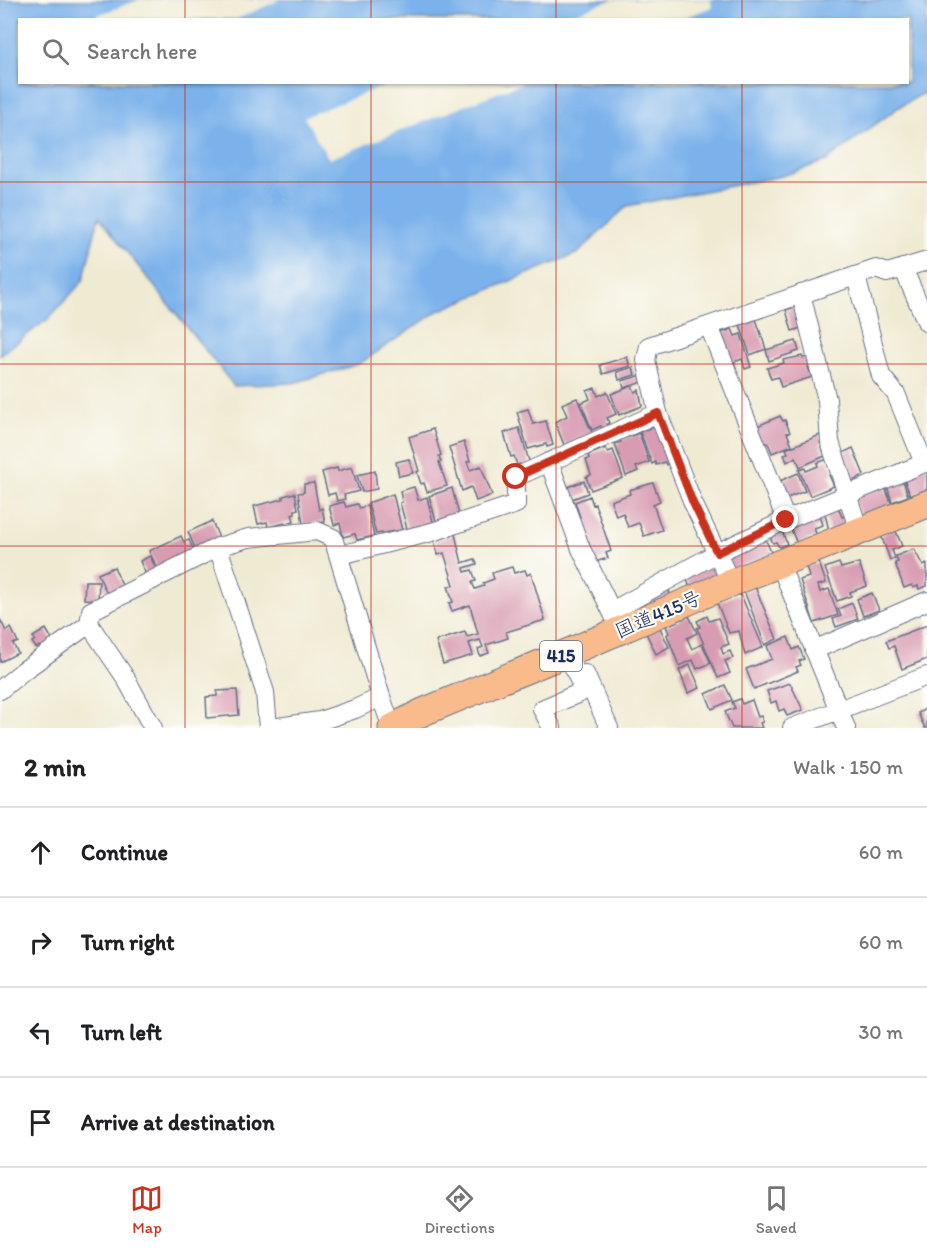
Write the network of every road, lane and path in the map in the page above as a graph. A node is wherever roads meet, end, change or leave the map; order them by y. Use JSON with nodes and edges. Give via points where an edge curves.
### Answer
{"nodes":[{"id":1,"x":927,"y":261,"type":"edge"},
{"id":2,"x":903,"y":268,"type":"junction"},
{"id":3,"x":856,"y":276,"type":"junction"},
{"id":4,"x":801,"y":294,"type":"junction"},
{"id":5,"x":927,"y":323,"type":"edge"},
{"id":6,"x":709,"y":326,"type":"junction"},
{"id":7,"x":658,"y":413,"type":"junction"},
{"id":8,"x":549,"y":462,"type":"junction"},
{"id":9,"x":926,"y":462,"type":"edge"},
{"id":10,"x":848,"y":495,"type":"junction"},
{"id":11,"x":927,"y":504,"type":"edge"},
{"id":12,"x":786,"y":520,"type":"junction"},
{"id":13,"x":859,"y":531,"type":"junction"},
{"id":14,"x":218,"y":547,"type":"junction"},
{"id":15,"x":717,"y":553,"type":"junction"},
{"id":16,"x":340,"y":555,"type":"junction"},
{"id":17,"x":779,"y":562,"type":"junction"},
{"id":18,"x":731,"y":583,"type":"junction"},
{"id":19,"x":927,"y":602,"type":"edge"},
{"id":20,"x":616,"y":620,"type":"junction"},
{"id":21,"x":89,"y":624,"type":"junction"},
{"id":22,"x":814,"y":650,"type":"junction"},
{"id":23,"x":571,"y":652,"type":"junction"},
{"id":24,"x":927,"y":676,"type":"edge"},
{"id":25,"x":0,"y":690,"type":"edge"},
{"id":26,"x":381,"y":697,"type":"junction"},
{"id":27,"x":838,"y":710,"type":"junction"},
{"id":28,"x":153,"y":728,"type":"edge"},
{"id":29,"x":270,"y":728,"type":"edge"},
{"id":30,"x":392,"y":728,"type":"edge"},
{"id":31,"x":552,"y":728,"type":"edge"},
{"id":32,"x":609,"y":728,"type":"edge"},
{"id":33,"x":792,"y":728,"type":"edge"},
{"id":34,"x":846,"y":728,"type":"edge"}],
"edges":[{"from":1,"to":2,"type":"street"},
{"from":2,"to":3,"type":"street","via":[[887,273],[876,269]]},
{"from":2,"to":5,"type":"street"},
{"from":3,"to":4,"type":"street"},
{"from":3,"to":9,"type":"street","via":[[880,376],[896,394]]},
{"from":4,"to":6,"type":"street"},
{"from":4,"to":10,"type":"street","via":[[827,400],[830,442]]},
{"from":6,"to":7,"type":"street","via":[[649,346],[646,360]]},
{"from":6,"to":12,"type":"street"},
{"from":7,"to":8,"type":"street"},
{"from":7,"to":15,"type":"street"},
{"from":8,"to":16,"type":"street","via":[[516,477],[516,504],[432,532]]},
{"from":8,"to":20,"type":"street","via":[[580,549]]},
{"from":9,"to":10,"type":"street"},
{"from":10,"to":12,"type":"street"},
{"from":10,"to":13,"type":"street"},
{"from":11,"to":13,"type":"highway","name":"国道415号","number":"415"},
{"from":12,"to":15,"type":"street"},
{"from":13,"to":17,"type":"highway","name":"国道415号","number":"415"},
{"from":14,"to":16,"type":"street","via":[[249,538],[317,531],[333,537]]},
{"from":14,"to":21,"type":"street","via":[[92,611]]},
{"from":14,"to":29,"type":"street","via":[[265,692]]},
{"from":15,"to":18,"type":"street"},
{"from":15,"to":20,"type":"street"},
{"from":16,"to":26,"type":"street"},
{"from":17,"to":18,"type":"highway","name":"国道415号","number":"415"},
{"from":17,"to":22,"type":"street"},
{"from":18,"to":20,"type":"highway","name":"国道415号","number":"415"},
{"from":19,"to":22,"type":"street"},
{"from":20,"to":23,"type":"highway","name":"国道415号","number":"415"},
{"from":21,"to":25,"type":"street"},
{"from":21,"to":28,"type":"street"},
{"from":22,"to":27,"type":"street"},
{"from":23,"to":30,"type":"highway","name":"国道415号","number":"415"},
{"from":23,"to":31,"type":"street","via":[[584,691],[542,709]]},
{"from":23,"to":32,"type":"street"},
{"from":24,"to":27,"type":"street"},
{"from":26,"to":29,"type":"street","via":[[320,721]]},
{"from":26,"to":30,"type":"street"},
{"from":27,"to":33,"type":"street"},
{"from":27,"to":34,"type":"street"}]}
